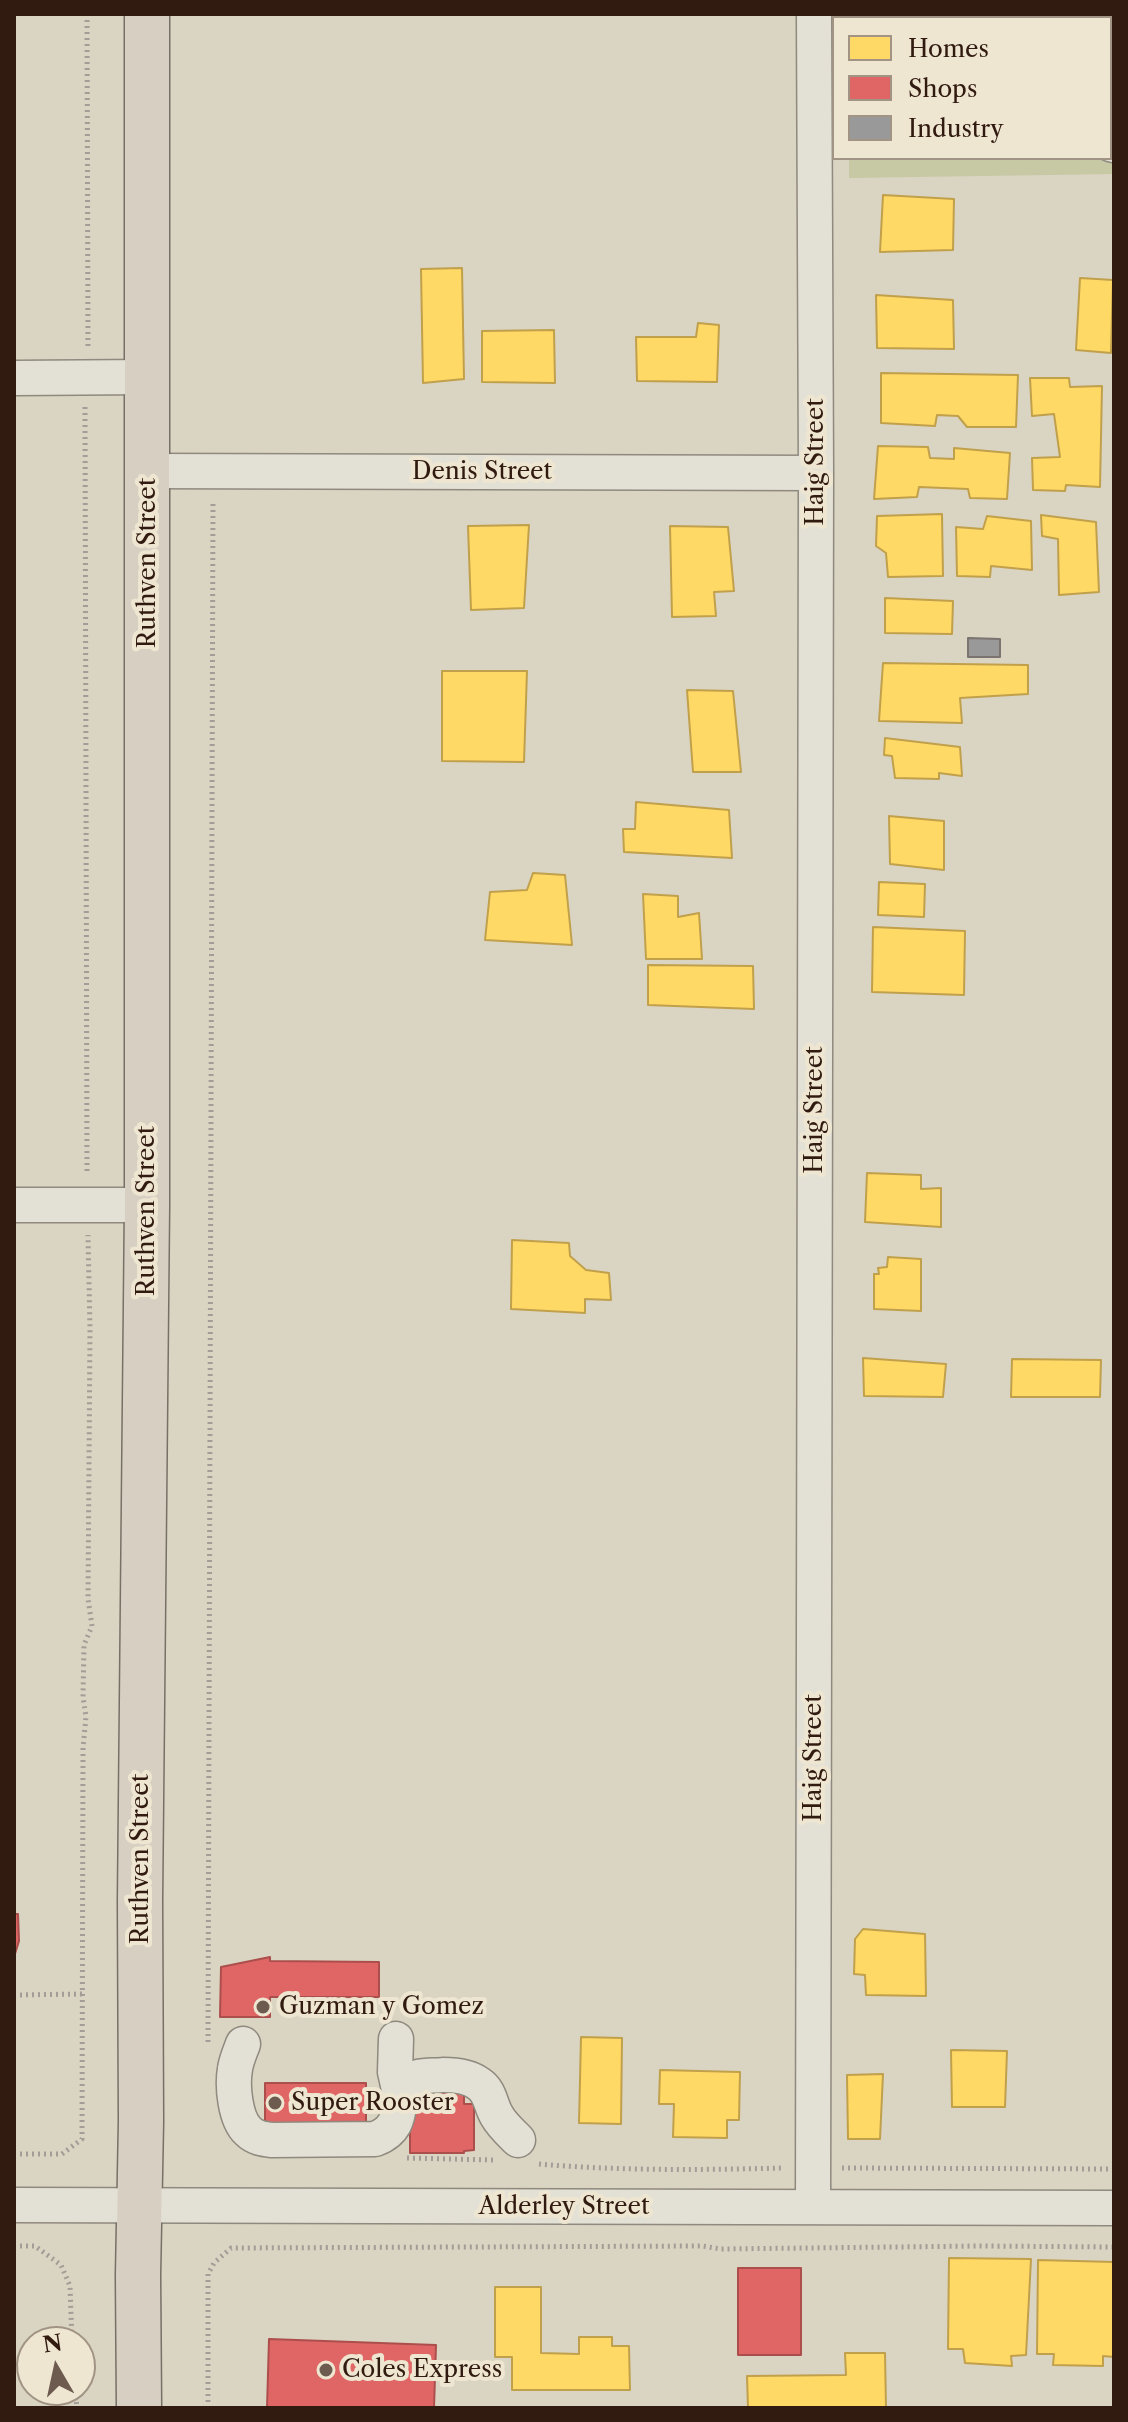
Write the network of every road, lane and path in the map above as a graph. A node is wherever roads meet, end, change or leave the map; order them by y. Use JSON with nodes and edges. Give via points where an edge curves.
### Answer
{"nodes":[{"id":1,"x":87,"y":14,"type":"edge"},
{"id":2,"x":147,"y":14,"type":"edge"},
{"id":3,"x":814,"y":14,"type":"edge"},
{"id":4,"x":824,"y":141,"type":"edge"},
{"id":5,"x":89,"y":333,"type":"dead end"},
{"id":6,"x":148,"y":377,"type":"junction"},
{"id":7,"x":14,"y":378,"type":"edge"},
{"id":8,"x":85,"y":401,"type":"dead end"},
{"id":9,"x":148,"y":471,"type":"junction"},
{"id":10,"x":213,"y":471,"type":"junction"},
{"id":11,"x":816,"y":473,"type":"junction"},
{"id":12,"x":87,"y":1170,"type":"dead end"},
{"id":13,"x":14,"y":1205,"type":"edge"},
{"id":14,"x":87,"y":1205,"type":"junction"},
{"id":15,"x":147,"y":1205,"type":"junction"},
{"id":16,"x":83,"y":1994,"type":"junction"},
{"id":17,"x":14,"y":1995,"type":"edge"},
{"id":18,"x":396,"y":2039,"type":"dead end"},
{"id":19,"x":243,"y":2044,"type":"dead end"},
{"id":20,"x":208,"y":2045,"type":"dead end"},
{"id":21,"x":400,"y":2094,"type":"junction"},
{"id":22,"x":518,"y":2140,"type":"dead end"},
{"id":23,"x":14,"y":2154,"type":"edge"},
{"id":24,"x":813,"y":2168,"type":"junction"},
{"id":25,"x":1114,"y":2169,"type":"edge"},
{"id":26,"x":14,"y":2205,"type":"edge"},
{"id":27,"x":139,"y":2206,"type":"junction"},
{"id":28,"x":813,"y":2206,"type":"junction"},
{"id":29,"x":1114,"y":2208,"type":"edge"},
{"id":30,"x":14,"y":2246,"type":"edge"},
{"id":31,"x":1114,"y":2247,"type":"edge"},
{"id":32,"x":71,"y":2326,"type":"edge"},
{"id":33,"x":139,"y":2408,"type":"edge"},
{"id":34,"x":208,"y":2408,"type":"edge"}],
"edges":[{"from":1,"to":5,"type":"path"},
{"from":2,"to":6,"type":"highway","name":"Ruthven Street"},
{"from":3,"to":4,"type":"street","name":"Haig Street"},
{"from":4,"to":11,"type":"street","name":"Haig Street"},
{"from":6,"to":7,"type":"street"},
{"from":6,"to":9,"type":"highway","name":"Ruthven Street"},
{"from":8,"to":12,"type":"path"},
{"from":9,"to":10,"type":"street","name":"Denis Street"},
{"from":9,"to":15,"type":"highway","name":"Ruthven Street"},
{"from":10,"to":11,"type":"street","name":"Denis Street"},
{"from":10,"to":20,"type":"path"},
{"from":11,"to":24,"type":"street","name":"Haig Street"},
{"from":13,"to":14,"type":"street"},
{"from":14,"to":15,"type":"street"},
{"from":14,"to":16,"type":"path","via":[[92,1626],[84,1645]]},
{"from":15,"to":27,"type":"highway","name":"Ruthven Street"},
{"from":16,"to":17,"type":"path"},
{"from":16,"to":23,"type":"path","via":[[82,2139],[62,2154]]},
{"from":18,"to":21,"type":"street"},
{"from":19,"to":21,"type":"street","via":[[235,2067],[238,2107],[247,2131],[258,2138],[375,2139],[396,2124]]},
{"from":21,"to":22,"type":"street","via":[[408,2081],[420,2076],[470,2079],[482,2085],[496,2115]]},
{"from":24,"to":25,"type":"path"},
{"from":24,"to":28,"type":"street","name":"Haig Street"},
{"from":26,"to":27,"type":"street","name":"Alderley Street"},
{"from":27,"to":28,"type":"street","name":"Alderley Street"},
{"from":27,"to":33,"type":"highway","name":"Ruthven Street"},
{"from":28,"to":29,"type":"street","name":"Alderley Street"},
{"from":30,"to":32,"type":"path","via":[[35,2246],[61,2265],[70,2286]]},
{"from":31,"to":34,"type":"path","via":[[231,2248],[208,2274]]}]}
